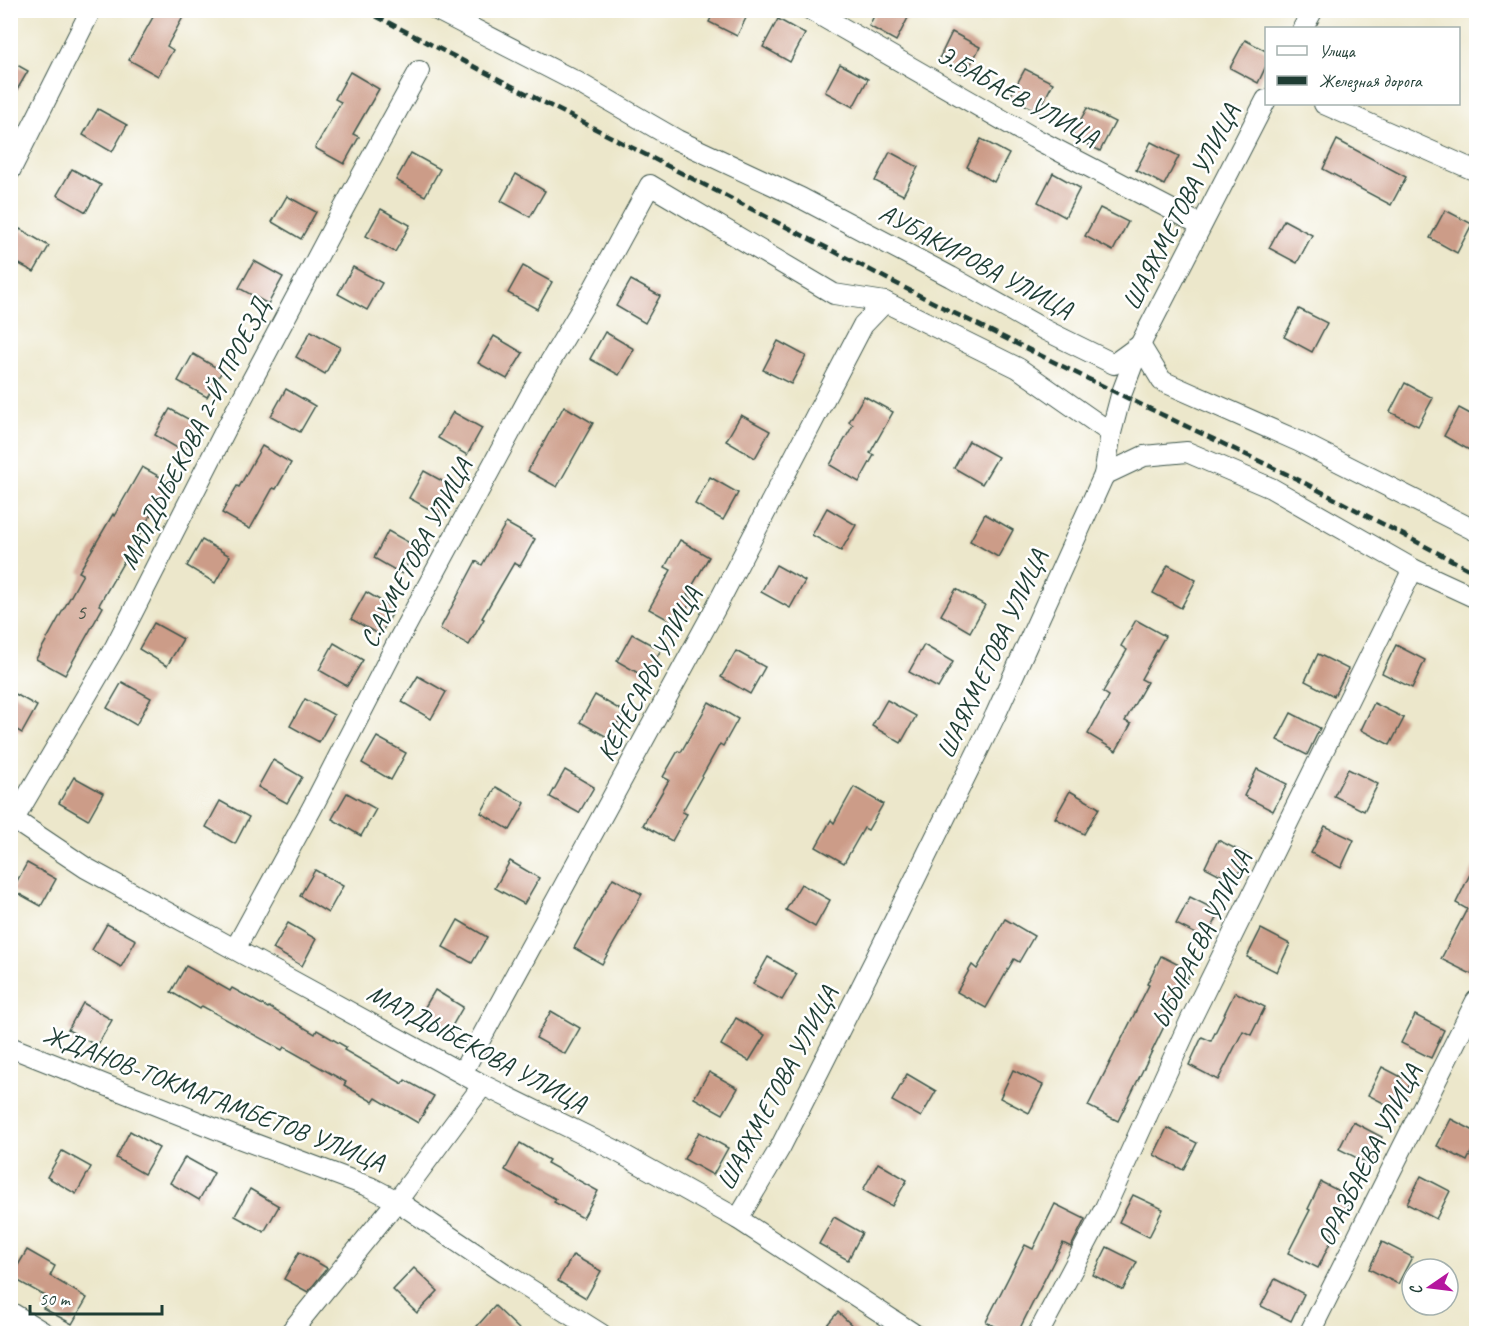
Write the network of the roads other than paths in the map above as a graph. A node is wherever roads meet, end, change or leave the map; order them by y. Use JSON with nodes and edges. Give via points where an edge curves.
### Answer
{"nodes":[{"id":1,"x":92,"y":10,"type":"edge"},
{"id":2,"x":436,"y":10,"type":"edge"},
{"id":3,"x":811,"y":10,"type":"edge"},
{"id":4,"x":1313,"y":10,"type":"edge"},
{"id":5,"x":1304,"y":27,"type":"edge"},
{"id":6,"x":419,"y":71,"type":"dead end"},
{"id":7,"x":1265,"y":102,"type":"edge"},
{"id":8,"x":1326,"y":105,"type":"edge"},
{"id":9,"x":10,"y":171,"type":"edge"},
{"id":10,"x":1476,"y":171,"type":"edge"},
{"id":11,"x":1201,"y":225,"type":"junction"},
{"id":12,"x":885,"y":302,"type":"junction"},
{"id":13,"x":1140,"y":345,"type":"junction"},
{"id":14,"x":1112,"y":433,"type":"junction"},
{"id":15,"x":1104,"y":475,"type":"junction"},
{"id":16,"x":1476,"y":531,"type":"edge"},
{"id":17,"x":1413,"y":569,"type":"junction"},
{"id":18,"x":1476,"y":598,"type":"edge"},
{"id":19,"x":12,"y":818,"type":"edge"},
{"id":20,"x":235,"y":949,"type":"junction"},
{"id":21,"x":1476,"y":1001,"type":"edge"},
{"id":22,"x":10,"y":1047,"type":"edge"},
{"id":23,"x":462,"y":1073,"type":"junction"},
{"id":24,"x":483,"y":1085,"type":"junction"},
{"id":25,"x":397,"y":1201,"type":"junction"},
{"id":26,"x":738,"y":1219,"type":"junction"},
{"id":27,"x":10,"y":1312,"type":"edge"},
{"id":28,"x":46,"y":1334,"type":"edge"},
{"id":29,"x":289,"y":1334,"type":"edge"},
{"id":30,"x":601,"y":1334,"type":"edge"},
{"id":31,"x":914,"y":1334,"type":"edge"},
{"id":32,"x":1038,"y":1334,"type":"edge"},
{"id":33,"x":1309,"y":1334,"type":"edge"}],
"edges":[{"from":1,"to":9,"type":"street"},
{"from":2,"to":13,"type":"street","name":"АУБАКИРОВА УЛИЦА","via":[[577,82],[677,140],[801,198],[1113,364]]},
{"from":3,"to":11,"type":"street","name":"Э.БАБАЕВ УЛИЦА","via":[[1034,138]]},
{"from":4,"to":5,"type":"street"},
{"from":6,"to":19,"type":"street","name":"МАЛДЫБЕКОВА 2-Й ПРОЕЗД","via":[[274,338],[115,647]]},
{"from":7,"to":11,"type":"street","name":"ШАЯХМЕТОВА УЛИЦА"},
{"from":8,"to":10,"type":"street"},
{"from":11,"to":13,"type":"street","name":"ШАЯХМЕТОВА УЛИЦА"},
{"from":12,"to":14,"type":"street","via":[[1018,368]]},
{"from":12,"to":20,"type":"street","name":"С.АХМЕТОВА УЛИЦА","via":[[834,294],[650,185],[532,392]]},
{"from":12,"to":23,"type":"street","name":"КЕНЕСАРЫ УЛИЦА","via":[[863,326],[715,609]]},
{"from":13,"to":14,"type":"street","name":"ШАЯХМЕТОВА УЛИЦА"},
{"from":13,"to":16,"type":"street","via":[[1162,381],[1299,441]]},
{"from":14,"to":15,"type":"street","name":"ШАЯХМЕТОВА УЛИЦА"},
{"from":15,"to":17,"type":"street","via":[[1144,456],[1187,452],[1271,488]]},
{"from":15,"to":26,"type":"street","name":"ШАЯХМЕТОВА УЛИЦА","via":[[985,737],[780,1148]]},
{"from":17,"to":18,"type":"street"},
{"from":17,"to":32,"type":"street","name":"ЫБЫРАЕВА УЛИЦА","via":[[1191,1019],[1104,1208]]},
{"from":19,"to":20,"type":"street","name":"МАЛДЫБЕКОВА УЛИЦА","via":[[86,868]]},
{"from":20,"to":23,"type":"street","name":"МАЛДЫБЕКОВА УЛИЦА"},
{"from":21,"to":33,"type":"street","name":"ОРАЗБАЕВА УЛИЦА"},
{"from":22,"to":25,"type":"street","name":"ЖДАНОВ-ТОКМАГАМБЕТОВ УЛИЦА","via":[[370,1187]]},
{"from":23,"to":24,"type":"street","name":"МАЛДЫБЕКОВА УЛИЦА"},
{"from":24,"to":25,"type":"street"},
{"from":24,"to":26,"type":"street","name":"МАЛДЫБЕКОВА УЛИЦА","via":[[613,1149]]},
{"from":25,"to":29,"type":"street"},
{"from":25,"to":30,"type":"street","name":"ЖДАНОВ-ТОКМАГАМБЕТОВ УЛИЦА"},
{"from":26,"to":31,"type":"street","name":"МАЛДЫБЕКОВА УЛИЦА"},
{"from":27,"to":28,"type":"street"}]}
